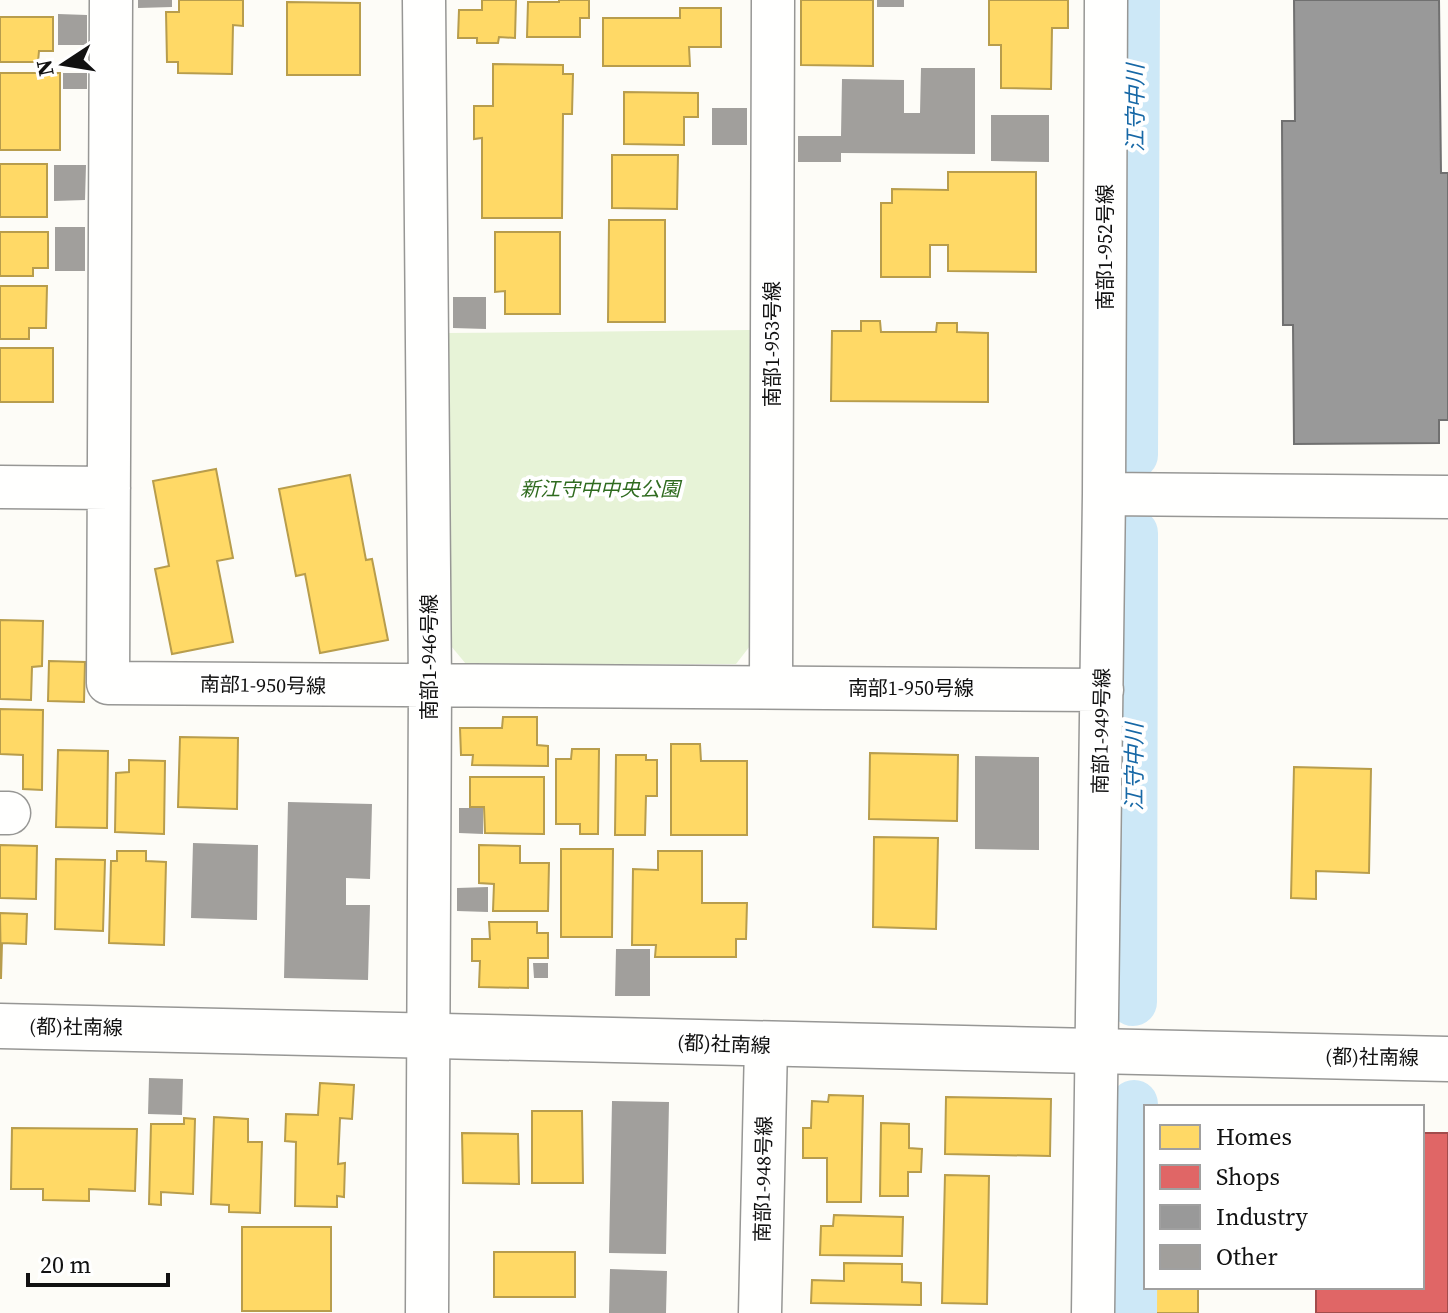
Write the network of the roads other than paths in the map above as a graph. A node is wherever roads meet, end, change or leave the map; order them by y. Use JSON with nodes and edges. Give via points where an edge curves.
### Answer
{"nodes":[{"id":1,"x":111,"y":0,"type":"edge"},
{"id":2,"x":424,"y":0,"type":"edge"},
{"id":3,"x":773,"y":0,"type":"edge"},
{"id":4,"x":1106,"y":0,"type":"edge"},
{"id":5,"x":0,"y":487,"type":"edge"},
{"id":6,"x":109,"y":488,"type":"junction"},
{"id":7,"x":1104,"y":494,"type":"junction"},
{"id":8,"x":1448,"y":497,"type":"edge"},
{"id":9,"x":430,"y":686,"type":"junction"},
{"id":10,"x":771,"y":687,"type":"junction"},
{"id":11,"x":1102,"y":690,"type":"junction"},
{"id":12,"x":0,"y":1026,"type":"edge"},
{"id":13,"x":428,"y":1035,"type":"junction"},
{"id":14,"x":766,"y":1045,"type":"junction"},
{"id":15,"x":1096,"y":1051,"type":"junction"},
{"id":16,"x":1448,"y":1059,"type":"edge"},
{"id":17,"x":427,"y":1313,"type":"edge"},
{"id":18,"x":760,"y":1313,"type":"edge"},
{"id":19,"x":1093,"y":1313,"type":"edge"}],
"edges":[{"from":1,"to":6,"type":"street","name":"南部1-950号線"},
{"from":2,"to":9,"type":"street","name":"南部1-946号線"},
{"from":3,"to":10,"type":"street","name":"南部1-953号線"},
{"from":4,"to":7,"type":"street","name":"南部1-952号線"},
{"from":5,"to":6,"type":"street"},
{"from":6,"to":9,"type":"street","name":"南部1-950号線","via":[[108,683]]},
{"from":7,"to":8,"type":"street"},
{"from":7,"to":11,"type":"street","name":"南部1-949号線"},
{"from":9,"to":10,"type":"street","name":"南部1-950号線"},
{"from":9,"to":13,"type":"street","name":"南部1-946号線"},
{"from":10,"to":11,"type":"street","name":"南部1-950号線"},
{"from":11,"to":15,"type":"street","name":"南部1-949号線"},
{"from":12,"to":13,"type":"street","name":"(都)社南線"},
{"from":13,"to":14,"type":"street","name":"(都)社南線"},
{"from":13,"to":17,"type":"street","name":"南部1-946号線"},
{"from":14,"to":15,"type":"street","name":"(都)社南線"},
{"from":14,"to":18,"type":"street","name":"南部1-948号線"},
{"from":15,"to":16,"type":"street","name":"(都)社南線"},
{"from":15,"to":19,"type":"street","name":"南部1-949号線"}]}
